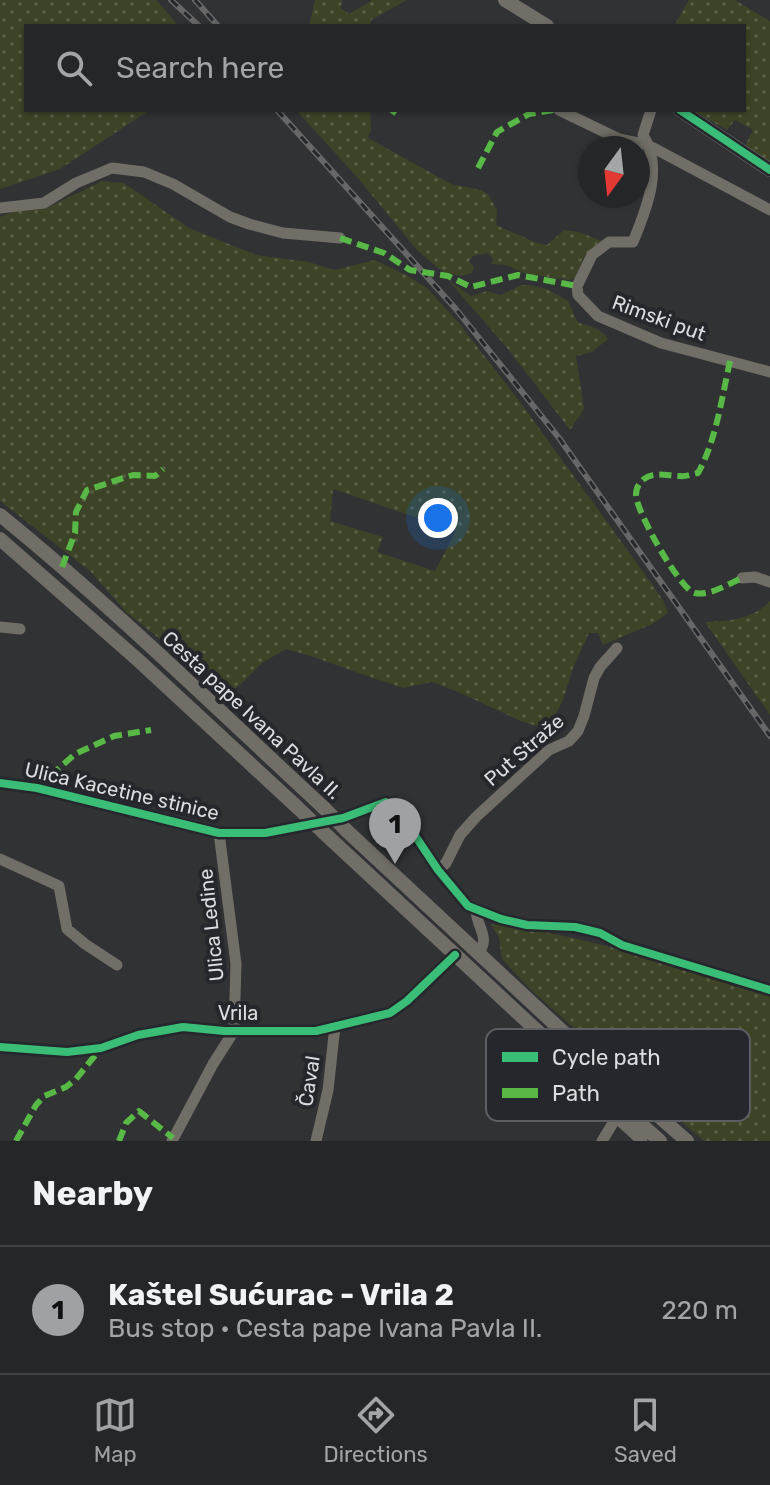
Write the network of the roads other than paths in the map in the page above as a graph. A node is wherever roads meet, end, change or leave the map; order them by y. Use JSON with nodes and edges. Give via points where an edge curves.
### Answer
{"nodes":[{"id":1,"x":505,"y":0,"type":"edge"},
{"id":2,"x":544,"y":24,"type":"edge"},
{"id":3,"x":563,"y":112,"type":"edge"},
{"id":4,"x":650,"y":112,"type":"edge"},
{"id":5,"x":683,"y":112,"type":"edge"},
{"id":6,"x":613,"y":136,"type":"edge"},
{"id":7,"x":644,"y":136,"type":"edge"},
{"id":8,"x":650,"y":146,"type":"edge"},
{"id":9,"x":650,"y":152,"type":"edge"},
{"id":10,"x":770,"y":170,"type":"edge"},
{"id":11,"x":650,"y":192,"type":"edge"},
{"id":12,"x":0,"y":208,"type":"edge"},
{"id":13,"x":647,"y":208,"type":"edge"},
{"id":14,"x":770,"y":210,"type":"edge"},
{"id":15,"x":340,"y":238,"type":"dead end"},
{"id":16,"x":770,"y":372,"type":"edge"},
{"id":17,"x":0,"y":515,"type":"edge"},
{"id":18,"x":0,"y":539,"type":"edge"},
{"id":19,"x":742,"y":578,"type":"dead end"},
{"id":20,"x":770,"y":582,"type":"edge"},
{"id":21,"x":0,"y":627,"type":"edge"},
{"id":22,"x":20,"y":629,"type":"dead end"},
{"id":23,"x":617,"y":648,"type":"dead end"},
{"id":24,"x":0,"y":783,"type":"edge"},
{"id":25,"x":219,"y":833,"type":"junction"},
{"id":26,"x":0,"y":859,"type":"edge"},
{"id":27,"x":438,"y":870,"type":"junction"},
{"id":28,"x":476,"y":910,"type":"junction"},
{"id":29,"x":478,"y":954,"type":"junction"},
{"id":30,"x":455,"y":955,"type":"junction"},
{"id":31,"x":117,"y":965,"type":"dead end"},
{"id":32,"x":770,"y":990,"type":"edge"},
{"id":33,"x":335,"y":1026,"type":"junction"},
{"id":34,"x":536,"y":1029,"type":"edge"},
{"id":35,"x":560,"y":1029,"type":"edge"},
{"id":36,"x":234,"y":1031,"type":"junction"},
{"id":37,"x":0,"y":1047,"type":"edge"},
{"id":38,"x":614,"y":1121,"type":"edge"},
{"id":39,"x":619,"y":1121,"type":"edge"},
{"id":40,"x":637,"y":1121,"type":"edge"},
{"id":41,"x":664,"y":1121,"type":"edge"},
{"id":42,"x":172,"y":1141,"type":"edge"},
{"id":43,"x":316,"y":1141,"type":"edge"},
{"id":44,"x":602,"y":1141,"type":"edge"},
{"id":45,"x":642,"y":1141,"type":"edge"},
{"id":46,"x":660,"y":1141,"type":"edge"},
{"id":47,"x":687,"y":1141,"type":"edge"}],
"edges":[{"from":1,"to":2,"type":"main road"},
{"from":3,"to":6,"type":"street"},
{"from":4,"to":7,"type":"street","name":"Rimski put"},
{"from":5,"to":10,"type":"main road"},
{"from":8,"to":14,"type":"street"},
{"from":9,"to":11,"type":"street","name":"Rimski put"},
{"from":12,"to":15,"type":"street","via":[[44,203],[112,168],[144,172],[249,224]]},
{"from":13,"to":16,"type":"street","name":"Rimski put","via":[[633,242],[609,242],[592,255],[578,295],[598,316],[661,343]]},
{"from":17,"to":29,"type":"main road","name":"Cesta pape Ivana Pavla II.","bridge":true,"via":[[132,630]]},
{"from":18,"to":30,"type":"main road","name":"Cesta pape Ivana Pavla II.","bridge":true},
{"from":19,"to":20,"type":"street"},
{"from":21,"to":22,"type":"street"},
{"from":23,"to":27,"type":"street","name":"Put Straže","via":[[594,678],[578,731],[549,750],[476,817]]},
{"from":24,"to":25,"type":"street","name":"Ulica Kacetine stinice"},
{"from":25,"to":27,"type":"street","name":"Ulica Kacetine stinice","via":[[265,833],[343,818],[386,802],[398,810]]},
{"from":25,"to":36,"type":"street","name":"Ulica Ledine","via":[[236,964]]},
{"from":26,"to":31,"type":"street","via":[[59,886],[67,929]]},
{"from":27,"to":28,"type":"street"},
{"from":28,"to":29,"type":"street","via":[[485,939]]},
{"from":28,"to":32,"type":"street","via":[[527,925],[600,933],[622,945]]},
{"from":29,"to":35,"type":"main road","name":"Cesta pape Ivana Pavla II."},
{"from":30,"to":33,"type":"street","name":"Vrila","via":[[390,1013]]},
{"from":30,"to":34,"type":"main road","name":"Cesta pape Ivana Pavla II."},
{"from":33,"to":36,"type":"street","name":"Vrila","via":[[316,1031]]},
{"from":33,"to":43,"type":"street","name":"Čaval"},
{"from":36,"to":37,"type":"street","name":"Vrila","via":[[183,1027],[67,1052]]},
{"from":36,"to":42,"type":"street"},
{"from":38,"to":44,"type":"street"},
{"from":39,"to":45,"type":"street"},
{"from":40,"to":46,"type":"main road","name":"Cesta pape Ivana Pavla II."},
{"from":41,"to":47,"type":"main road","name":"Cesta pape Ivana Pavla II."}]}
